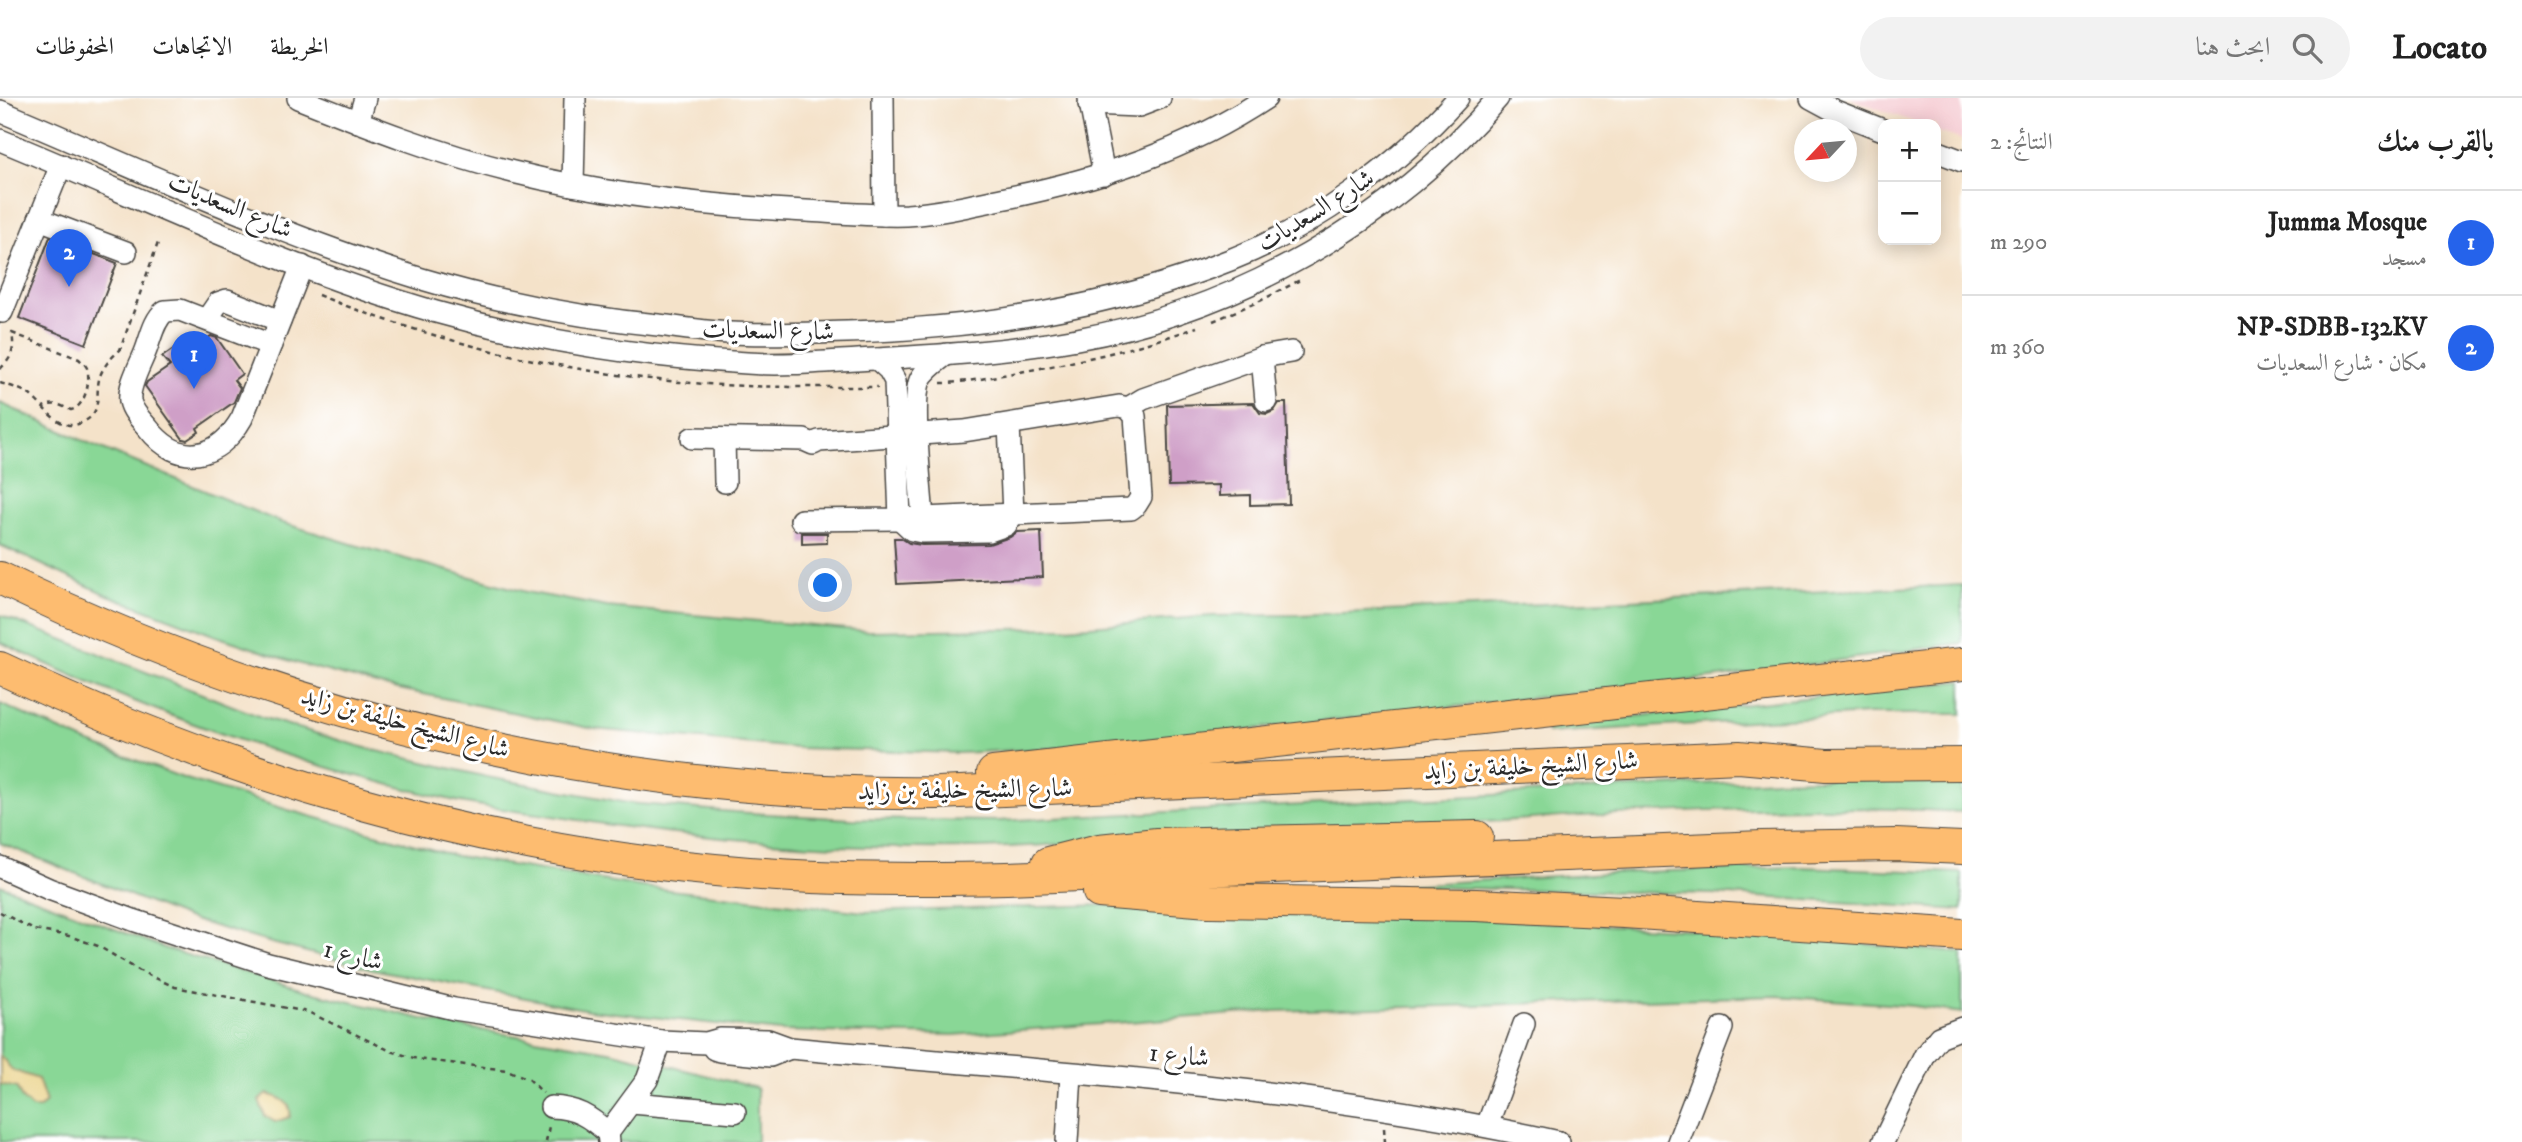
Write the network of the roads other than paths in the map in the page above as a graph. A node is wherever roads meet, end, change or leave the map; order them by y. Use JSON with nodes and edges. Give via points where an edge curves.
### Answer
{"nodes":[{"id":1,"x":298,"y":98,"type":"edge"},
{"id":2,"x":365,"y":98,"type":"edge"},
{"id":3,"x":575,"y":98,"type":"edge"},
{"id":4,"x":883,"y":98,"type":"edge"},
{"id":5,"x":1160,"y":98,"type":"edge"},
{"id":6,"x":1266,"y":98,"type":"edge"},
{"id":7,"x":1458,"y":98,"type":"edge"},
{"id":8,"x":1498,"y":98,"type":"edge"},
{"id":9,"x":1811,"y":98,"type":"edge"},
{"id":10,"x":1089,"y":101,"type":"edge"},
{"id":11,"x":0,"y":111,"type":"edge"},
{"id":12,"x":358,"y":122,"type":"junction"},
{"id":13,"x":1878,"y":128,"type":"edge"},
{"id":14,"x":0,"y":139,"type":"edge"},
{"id":15,"x":1941,"y":153,"type":"edge"},
{"id":16,"x":1962,"y":161,"type":"edge"},
{"id":17,"x":61,"y":165,"type":"junction"},
{"id":18,"x":1104,"y":174,"type":"junction"},
{"id":19,"x":573,"y":185,"type":"junction"},
{"id":20,"x":884,"y":215,"type":"junction"},
{"id":21,"x":39,"y":219,"type":"junction"},
{"id":22,"x":126,"y":252,"type":"dead end"},
{"id":23,"x":302,"y":266,"type":"junction"},
{"id":24,"x":2,"y":312,"type":"edge"},
{"id":25,"x":207,"y":319,"type":"junction"},
{"id":26,"x":280,"y":321,"type":"junction"},
{"id":27,"x":271,"y":345,"type":"junction"},
{"id":28,"x":1291,"y":352,"type":"dead end"},
{"id":29,"x":947,"y":354,"type":"junction"},
{"id":30,"x":1262,"y":357,"type":"junction"},
{"id":31,"x":877,"y":359,"type":"junction"},
{"id":32,"x":1266,"y":401,"type":"dead end"},
{"id":33,"x":1129,"y":408,"type":"junction"},
{"id":34,"x":1009,"y":425,"type":"junction"},
{"id":35,"x":918,"y":435,"type":"junction"},
{"id":36,"x":896,"y":437,"type":"junction"},
{"id":37,"x":692,"y":438,"type":"dead end"},
{"id":38,"x":724,"y":439,"type":"junction"},
{"id":39,"x":724,"y":482,"type":"dead end"},
{"id":40,"x":1013,"y":514,"type":"junction"},
{"id":41,"x":923,"y":518,"type":"junction"},
{"id":42,"x":900,"y":519,"type":"junction"},
{"id":43,"x":808,"y":520,"type":"dead end"},
{"id":44,"x":0,"y":578,"type":"edge"},
{"id":45,"x":1962,"y":664,"type":"edge"},
{"id":46,"x":0,"y":667,"type":"edge"},
{"id":47,"x":1962,"y":743,"type":"edge"},
{"id":48,"x":1739,"y":757,"type":"junction"},
{"id":49,"x":1962,"y":764,"type":"edge"},
{"id":50,"x":937,"y":793,"type":"junction"},
{"id":51,"x":1962,"y":831,"type":"edge"},
{"id":52,"x":1962,"y":848,"type":"edge"},
{"id":53,"x":0,"y":867,"type":"edge"},
{"id":54,"x":1007,"y":878,"type":"junction"},
{"id":55,"x":1962,"y":934,"type":"edge"},
{"id":56,"x":1524,"y":1024,"type":"dead end"},
{"id":57,"x":1722,"y":1028,"type":"dead end"},
{"id":58,"x":1962,"y":1028,"type":"edge"},
{"id":59,"x":661,"y":1041,"type":"junction"},
{"id":60,"x":1071,"y":1074,"type":"junction"},
{"id":61,"x":632,"y":1103,"type":"junction"},
{"id":62,"x":551,"y":1107,"type":"road end"},
{"id":63,"x":735,"y":1112,"type":"dead end"},
{"id":64,"x":1487,"y":1126,"type":"junction"},
{"id":65,"x":609,"y":1138,"type":"edge"},
{"id":66,"x":1067,"y":1142,"type":"edge"},
{"id":67,"x":1559,"y":1142,"type":"edge"},
{"id":68,"x":1678,"y":1142,"type":"edge"},
{"id":69,"x":1883,"y":1142,"type":"edge"}],
"edges":[{"from":1,"to":12,"type":"street"},
{"from":2,"to":12,"type":"street"},
{"from":3,"to":19,"type":"street"},
{"from":4,"to":20,"type":"street"},
{"from":5,"to":10,"type":"street","via":[[1139,106]]},
{"from":6,"to":18,"type":"street","via":[[1179,147]]},
{"from":7,"to":11,"type":"street","name":"شارع السعديات","via":[[1354,191],[1317,216],[1232,259],[1065,310],[905,330],[798,333],[728,333],[604,320],[423,279],[342,252]]},
{"from":8,"to":29,"type":"street","name":"شارع السعديات","via":[[1454,145],[1370,215],[1245,286],[1147,322],[1081,338]]},
{"from":9,"to":13,"type":"street"},
{"from":10,"to":18,"type":"street"},
{"from":12,"to":19,"type":"street","via":[[512,172]]},
{"from":14,"to":17,"type":"street","name":"شارع السعديات"},
{"from":15,"to":16,"type":"street"},
{"from":17,"to":21,"type":"street"},
{"from":17,"to":23,"type":"street","name":"شارع السعديات"},
{"from":18,"to":20,"type":"street","via":[[971,205]]},
{"from":19,"to":20,"type":"street","via":[[733,207]]},
{"from":21,"to":22,"type":"street"},
{"from":21,"to":24,"type":"street"},
{"from":23,"to":26,"type":"street"},
{"from":23,"to":31,"type":"street","name":"شارع السعديات","via":[[436,312],[592,346],[749,363]]},
{"from":25,"to":26,"type":"street","via":[[218,303],[227,300]]},
{"from":25,"to":27,"type":"street"},
{"from":25,"to":27,"type":"street","via":[[172,309],[160,316],[131,390],[133,407],[150,431],[184,454],[202,454],[233,432]]},
{"from":26,"to":27,"type":"street"},
{"from":28,"to":30,"type":"street"},
{"from":29,"to":31,"type":"street","name":"شارع السعديات"},
{"from":29,"to":35,"type":"street","via":[[919,382]]},
{"from":30,"to":32,"type":"street"},
{"from":30,"to":33,"type":"street"},
{"from":31,"to":36,"type":"street","via":[[895,381]]},
{"from":33,"to":34,"type":"street","via":[[1114,406]]},
{"from":33,"to":40,"type":"street","via":[[1136,421],[1141,492],[1136,505]]},
{"from":34,"to":35,"type":"street"},
{"from":34,"to":40,"type":"street"},
{"from":35,"to":36,"type":"street"},
{"from":35,"to":41,"type":"street"},
{"from":36,"to":38,"type":"street","via":[[813,444]]},
{"from":36,"to":42,"type":"street"},
{"from":37,"to":38,"type":"street"},
{"from":38,"to":39,"type":"street"},
{"from":40,"to":41,"type":"street"},
{"from":40,"to":42,"type":"street","via":[[1006,525],[989,531],[917,531]]},
{"from":41,"to":42,"type":"street"},
{"from":42,"to":43,"type":"street"},
{"from":44,"to":50,"type":"highway","name":"شارع الشيخ خليفة بن زايد","via":[[210,667],[346,710],[466,741],[705,782]]},
{"from":45,"to":50,"type":"highway","via":[[1011,770]]},
{"from":46,"to":54,"type":"highway","via":[[108,716],[233,764],[375,808],[505,839],[612,858],[747,873],[917,880]]},
{"from":47,"to":48,"type":"highway","via":[[1837,745]]},
{"from":48,"to":49,"type":"highway","name":"شارع الشيخ خليفة بن زايد","via":[[1826,765]]},
{"from":48,"to":50,"type":"highway","name":"شارع الشيخ خليفة بن زايد"},
{"from":51,"to":54,"type":"highway","via":[[1782,825],[1157,845],[1071,856]]},
{"from":52,"to":54,"type":"highway","via":[[1762,847]]},
{"from":53,"to":59,"type":"street","name":"شارع 1","via":[[49,889],[268,964],[454,1009]]},
{"from":54,"to":55,"type":"highway","via":[[1061,889],[1209,901],[1490,906]]},
{"from":56,"to":64,"type":"street"},
{"from":57,"to":68,"type":"street"},
{"from":58,"to":69,"type":"street","via":[[1938,1037],[1925,1055]]},
{"from":59,"to":60,"type":"street","name":"شارع 1","via":[[768,1040],[790,1048]]},
{"from":59,"to":61,"type":"street","via":[[647,1080]]},
{"from":60,"to":64,"type":"street","name":"شارع 1","via":[[1358,1105]]},
{"from":60,"to":66,"type":"street"},
{"from":61,"to":63,"type":"street"},
{"from":61,"to":65,"type":"street","via":[[615,1122]]},
{"from":62,"to":65,"type":"street","via":[[581,1112]]},
{"from":64,"to":67,"type":"street","name":"شارع 1"}]}
